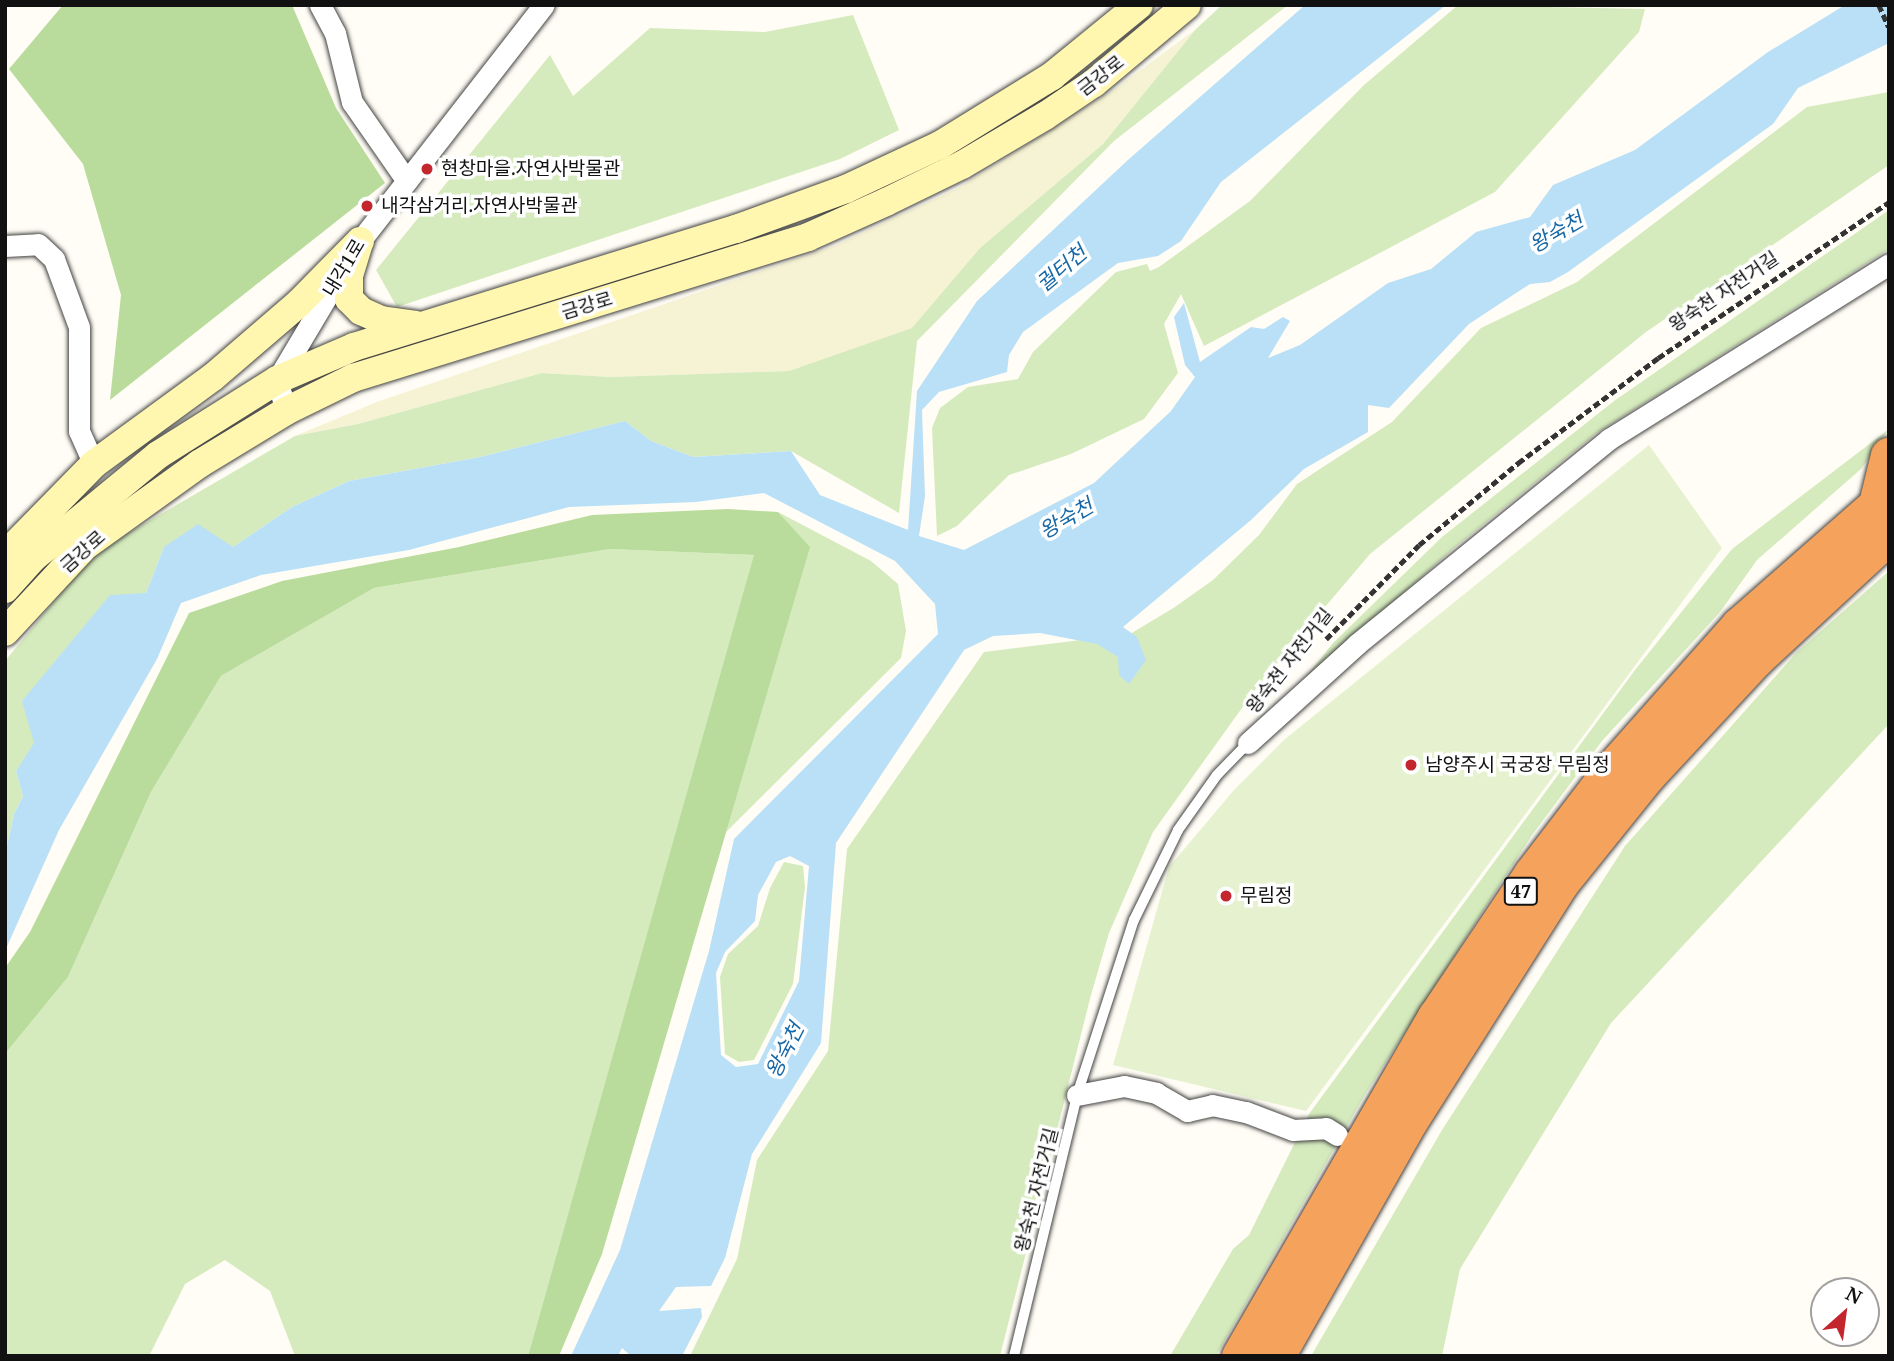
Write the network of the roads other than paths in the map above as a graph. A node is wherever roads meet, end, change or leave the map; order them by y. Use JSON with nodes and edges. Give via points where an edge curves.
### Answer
{"nodes":[{"id":1,"x":320,"y":5,"type":"edge"},
{"id":2,"x":544,"y":5,"type":"edge"},
{"id":3,"x":1139,"y":5,"type":"edge"},
{"id":4,"x":1187,"y":5,"type":"edge"},
{"id":5,"x":407,"y":181,"type":"junction"},
{"id":6,"x":360,"y":241,"type":"junction"},
{"id":7,"x":5,"y":246,"type":"edge"},
{"id":8,"x":1889,"y":264,"type":"edge"},
{"id":9,"x":421,"y":326,"type":"junction"},
{"id":10,"x":277,"y":380,"type":"junction"},
{"id":11,"x":286,"y":411,"type":"junction"},
{"id":12,"x":1889,"y":455,"type":"edge"},
{"id":13,"x":94,"y":464,"type":"junction"},
{"id":14,"x":1885,"y":511,"type":"edge"},
{"id":15,"x":5,"y":555,"type":"edge"},
{"id":16,"x":5,"y":589,"type":"edge"},
{"id":17,"x":5,"y":632,"type":"edge"},
{"id":18,"x":1248,"y":743,"type":"joint"},
{"id":19,"x":1077,"y":1096,"type":"junction"},
{"id":20,"x":1337,"y":1135,"type":"dead end"},
{"id":21,"x":1014,"y":1356,"type":"edge"},
{"id":22,"x":1240,"y":1356,"type":"edge"},
{"id":23,"x":1276,"y":1356,"type":"edge"}],
"edges":[{"from":1,"to":5,"type":"street","via":[[335,33],[352,102]]},
{"from":2,"to":5,"type":"street","name":"내각1로"},
{"from":3,"to":9,"type":"main road","name":"금강로","via":[[1052,76],[940,145],[846,189],[736,229]]},
{"from":4,"to":11,"type":"main road","name":"금강로","via":[[1094,83],[1045,116],[962,165],[819,232],[353,378]]},
{"from":5,"to":6,"type":"street","name":"내각1로"},
{"from":6,"to":9,"type":"main road","via":[[349,276],[349,299],[381,320]]},
{"from":6,"to":10,"type":"street","name":"내각1로"},
{"from":6,"to":13,"type":"main road","via":[[299,303],[213,377]]},
{"from":7,"to":13,"type":"street","via":[[38,244],[54,259],[79,327],[79,431]]},
{"from":8,"to":18,"type":"street","via":[[1609,439],[1357,644]]},
{"from":9,"to":10,"type":"main road","name":"금강로"},
{"from":10,"to":11,"type":"street"},
{"from":10,"to":16,"type":"main road","name":"금강로","via":[[158,455],[33,558]]},
{"from":11,"to":17,"type":"main road","name":"금강로","via":[[199,464],[85,546]]},
{"from":12,"to":14,"type":"highway"},
{"from":13,"to":15,"type":"main road"},
{"from":14,"to":22,"type":"highway","number":"47","via":[[1739,626],[1613,768],[1532,874],[1436,1017]]},
{"from":14,"to":23,"type":"highway","number":"47","via":[[1646,776],[1560,883],[1409,1121]]},
{"from":18,"to":19,"type":"lane","name":"왕숙천 자전거길","via":[[1217,775],[1152,875]]},
{"from":19,"to":20,"type":"street","via":[[1124,1086],[1156,1093],[1186,1111],[1212,1105],[1293,1130],[1325,1128]]},
{"from":19,"to":21,"type":"lane","name":"왕숙천 자전거길"}]}
